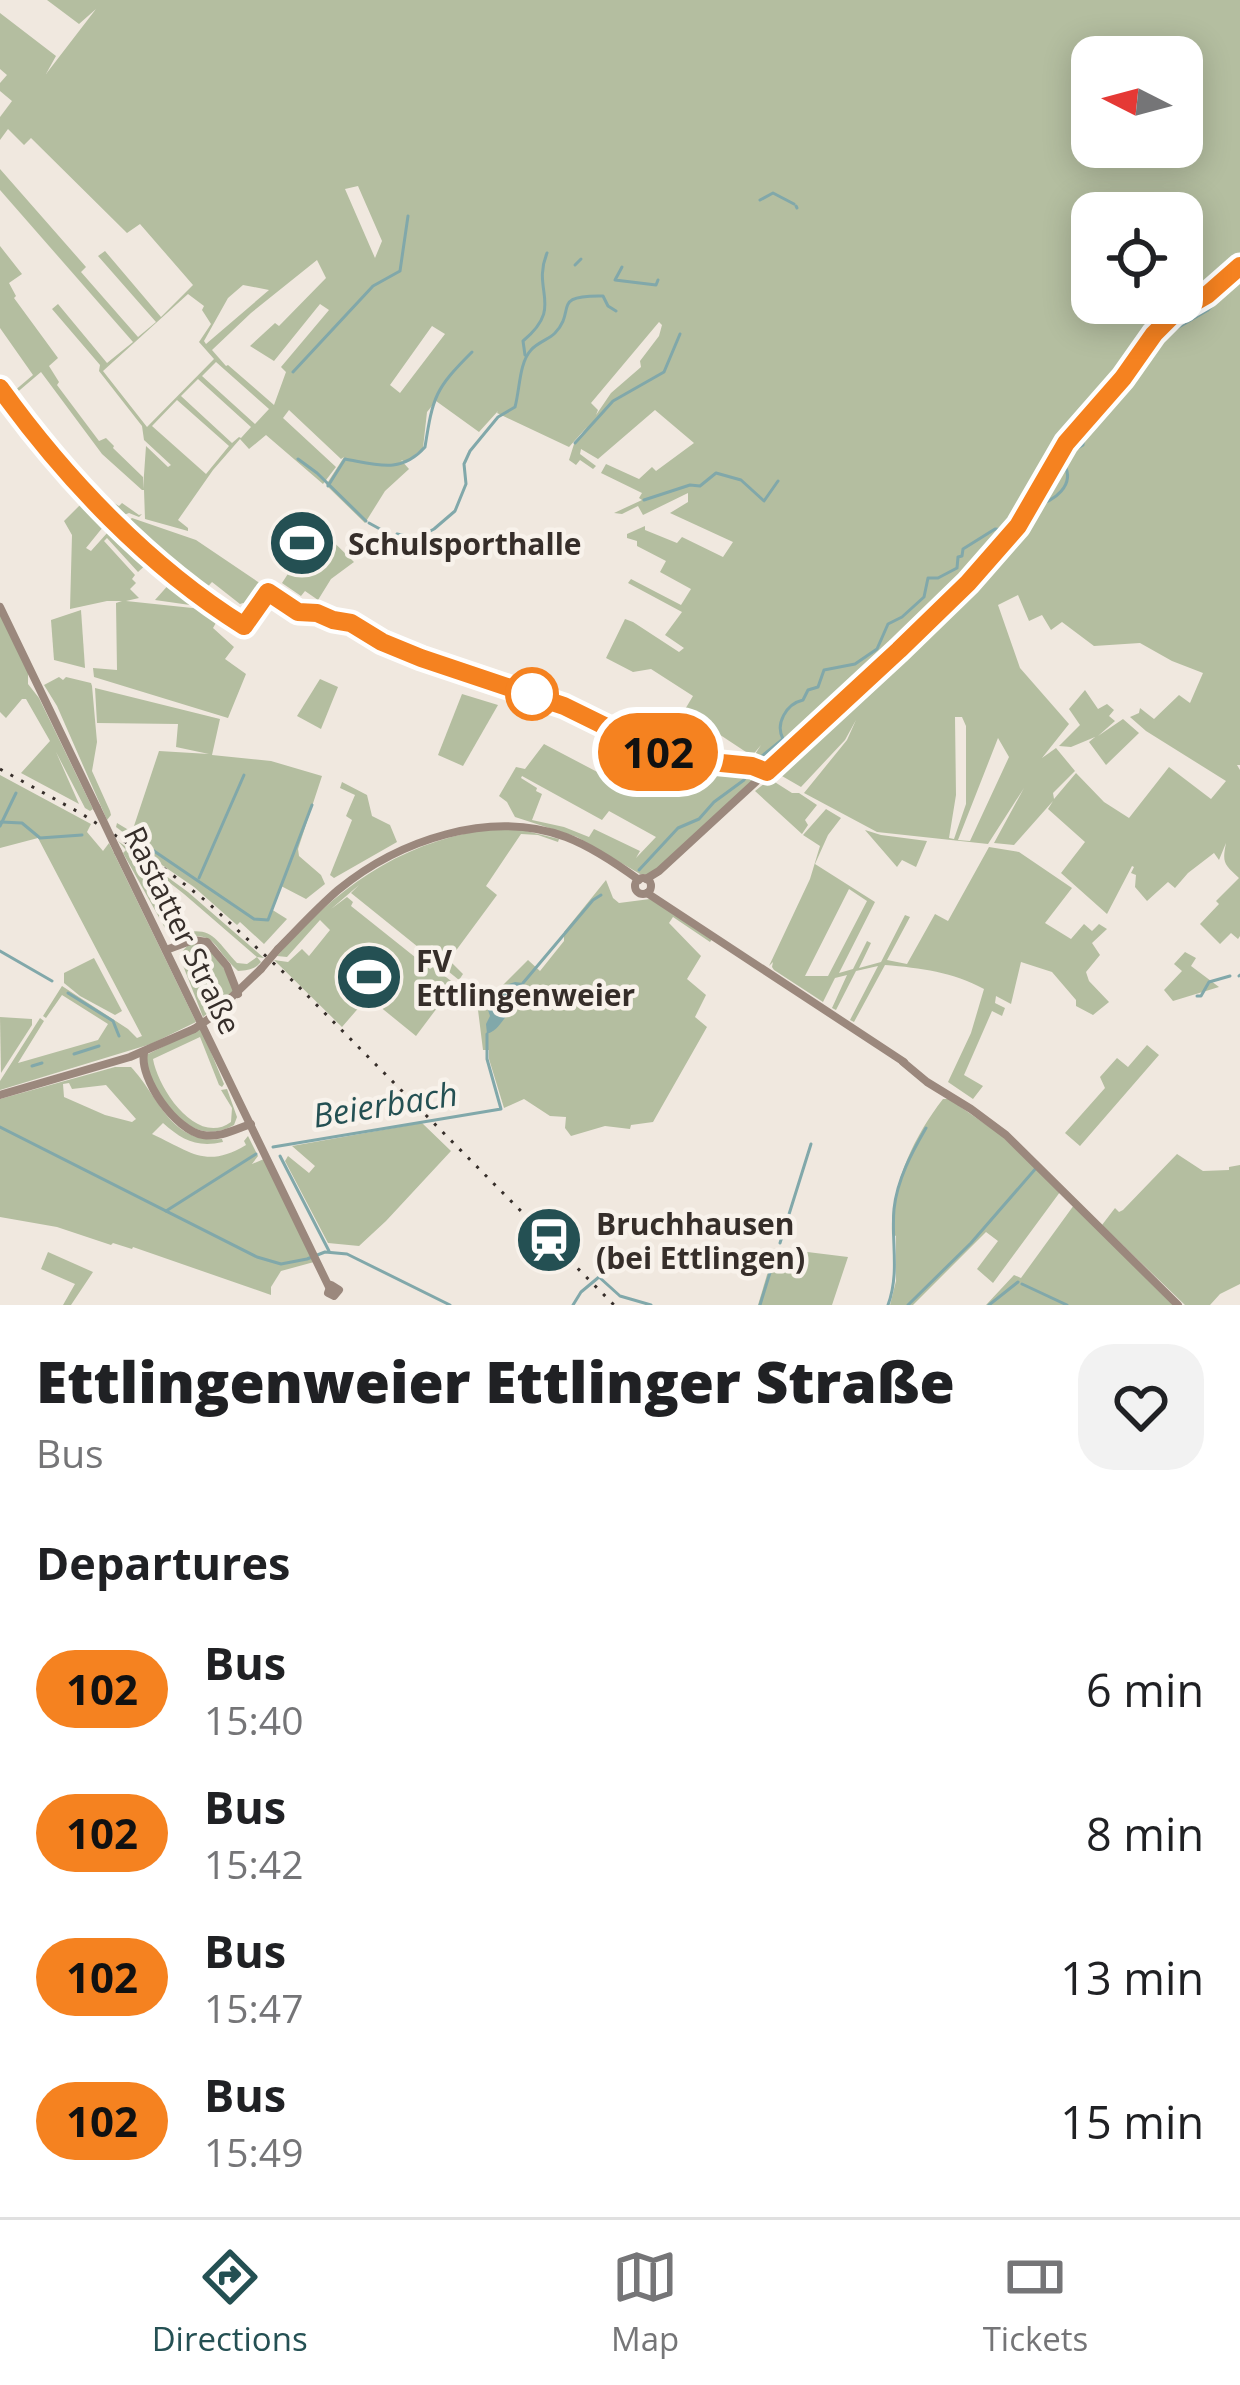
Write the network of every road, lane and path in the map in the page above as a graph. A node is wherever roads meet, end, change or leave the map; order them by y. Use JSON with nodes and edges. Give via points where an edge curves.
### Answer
{"nodes":[{"id":1,"x":1240,"y":266,"type":"edge"},
{"id":2,"x":0,"y":607,"type":"edge"},
{"id":3,"x":645,"y":885,"type":"junction"},
{"id":4,"x":166,"y":950,"type":"junction"},
{"id":5,"x":227,"y":966,"type":"junction"},
{"id":6,"x":260,"y":970,"type":"junction"},
{"id":7,"x":238,"y":994,"type":"junction"},
{"id":8,"x":144,"y":1052,"type":"junction"},
{"id":9,"x":121,"y":1060,"type":"junction"},
{"id":10,"x":903,"y":1062,"type":"junction"},
{"id":11,"x":144,"y":1071,"type":"junction"},
{"id":12,"x":927,"y":1082,"type":"junction"},
{"id":13,"x":944,"y":1091,"type":"junction"},
{"id":14,"x":0,"y":1095,"type":"edge"},
{"id":15,"x":935,"y":1100,"type":"dead end"},
{"id":16,"x":241,"y":1104,"type":"junction"},
{"id":17,"x":250,"y":1122,"type":"junction"},
{"id":18,"x":233,"y":1128,"type":"junction"},
{"id":19,"x":335,"y":1295,"type":"edge"},
{"id":20,"x":1178,"y":1305,"type":"edge"}],
"edges":[{"from":1,"to":3,"type":"main road","via":[[1154,334],[968,583]]},
{"from":2,"to":4,"type":"main road","name":"Rastatter Straße","bridge":true},
{"from":3,"to":6,"type":"main road","bridge":true,"via":[[540,830],[467,830],[406,849],[345,885]]},
{"from":3,"to":10,"type":"main road"},
{"from":4,"to":5,"type":"main road","via":[[204,941]]},
{"from":4,"to":16,"type":"main road","name":"Rastatter Straße"},
{"from":5,"to":6,"type":"main road","via":[[242,976]]},
{"from":5,"to":7,"type":"main road"},
{"from":6,"to":7,"type":"main road"},
{"from":7,"to":8,"type":"main road","bridge":true,"via":[[194,1029]]},
{"from":8,"to":9,"type":"main road"},
{"from":8,"to":11,"type":"main road"},
{"from":9,"to":11,"type":"main road"},
{"from":9,"to":14,"type":"main road"},
{"from":10,"to":12,"type":"main road"},
{"from":10,"to":13,"type":"main road"},
{"from":11,"to":18,"type":"main road","via":[[187,1128],[202,1136]]},
{"from":12,"to":13,"type":"main road"},
{"from":12,"to":15,"type":"main road"},
{"from":13,"to":20,"type":"main road","via":[[1006,1136]]},
{"from":16,"to":17,"type":"main road","name":"Rastatter Straße"},
{"from":16,"to":18,"type":"main road"},
{"from":17,"to":18,"type":"main road"},
{"from":17,"to":19,"type":"main road","name":"Rastatter Straße"}]}
